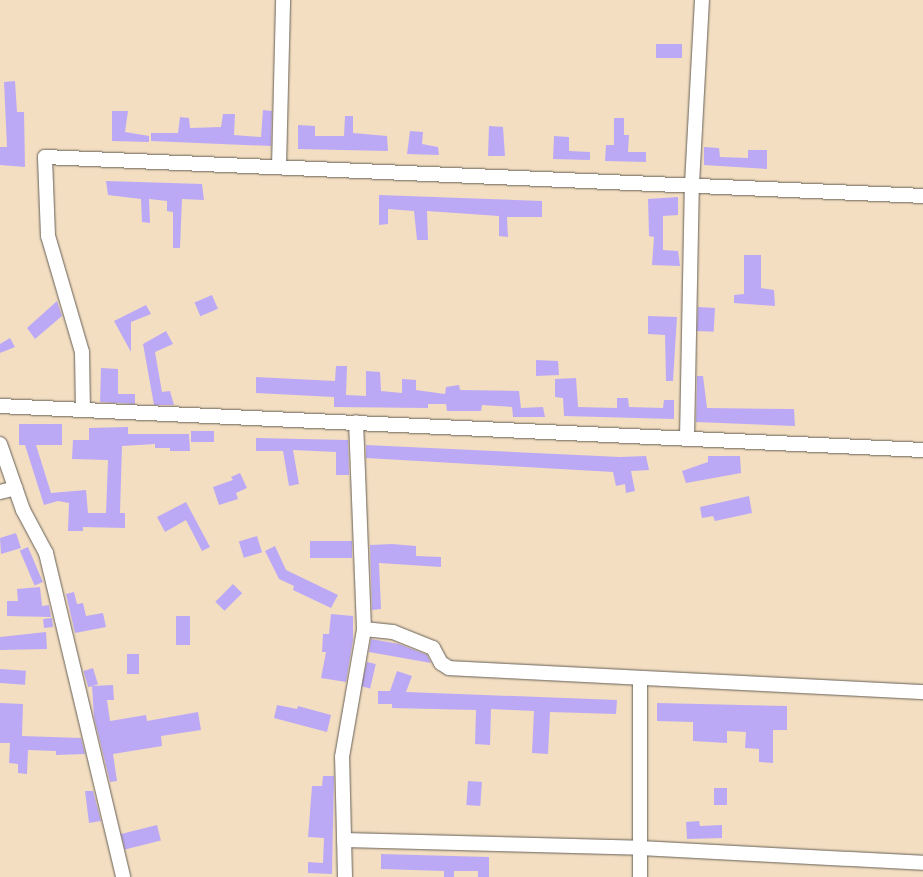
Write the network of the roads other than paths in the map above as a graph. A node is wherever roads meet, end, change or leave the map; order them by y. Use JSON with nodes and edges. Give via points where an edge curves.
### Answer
{"nodes":[{"id":1,"x":283,"y":0,"type":"edge"},
{"id":2,"x":702,"y":0,"type":"edge"},
{"id":3,"x":279,"y":167,"type":"junction"},
{"id":4,"x":692,"y":184,"type":"junction"},
{"id":5,"x":923,"y":196,"type":"edge"},
{"id":6,"x":0,"y":406,"type":"edge"},
{"id":7,"x":83,"y":410,"type":"junction"},
{"id":8,"x":356,"y":422,"type":"junction"},
{"id":9,"x":687,"y":438,"type":"junction"},
{"id":10,"x":0,"y":444,"type":"edge"},
{"id":11,"x":923,"y":450,"type":"edge"},
{"id":12,"x":16,"y":488,"type":"junction"},
{"id":13,"x":0,"y":492,"type":"edge"},
{"id":14,"x":364,"y":629,"type":"junction"},
{"id":15,"x":640,"y":680,"type":"junction"},
{"id":16,"x":923,"y":692,"type":"edge"},
{"id":17,"x":344,"y":840,"type":"junction"},
{"id":18,"x":640,"y":848,"type":"junction"},
{"id":19,"x":923,"y":863,"type":"edge"},
{"id":20,"x":123,"y":877,"type":"edge"},
{"id":21,"x":346,"y":877,"type":"edge"},
{"id":22,"x":640,"y":877,"type":"edge"}],
"edges":[{"from":1,"to":3,"type":"street"},
{"from":2,"to":4,"type":"street"},
{"from":3,"to":4,"type":"street"},
{"from":3,"to":7,"type":"street","via":[[45,157],[48,236],[82,352]]},
{"from":4,"to":5,"type":"street"},
{"from":4,"to":9,"type":"street"},
{"from":6,"to":7,"type":"street"},
{"from":7,"to":8,"type":"street"},
{"from":8,"to":9,"type":"street"},
{"from":8,"to":14,"type":"street"},
{"from":9,"to":11,"type":"street"},
{"from":10,"to":12,"type":"street"},
{"from":12,"to":13,"type":"street"},
{"from":12,"to":20,"type":"street","via":[[46,553]]},
{"from":14,"to":15,"type":"street","via":[[393,632],[433,648],[441,663],[450,668]]},
{"from":14,"to":17,"type":"street","via":[[342,757]]},
{"from":15,"to":16,"type":"street"},
{"from":15,"to":18,"type":"street"},
{"from":17,"to":18,"type":"street"},
{"from":17,"to":21,"type":"street"},
{"from":18,"to":19,"type":"street"},
{"from":18,"to":22,"type":"street"}]}
